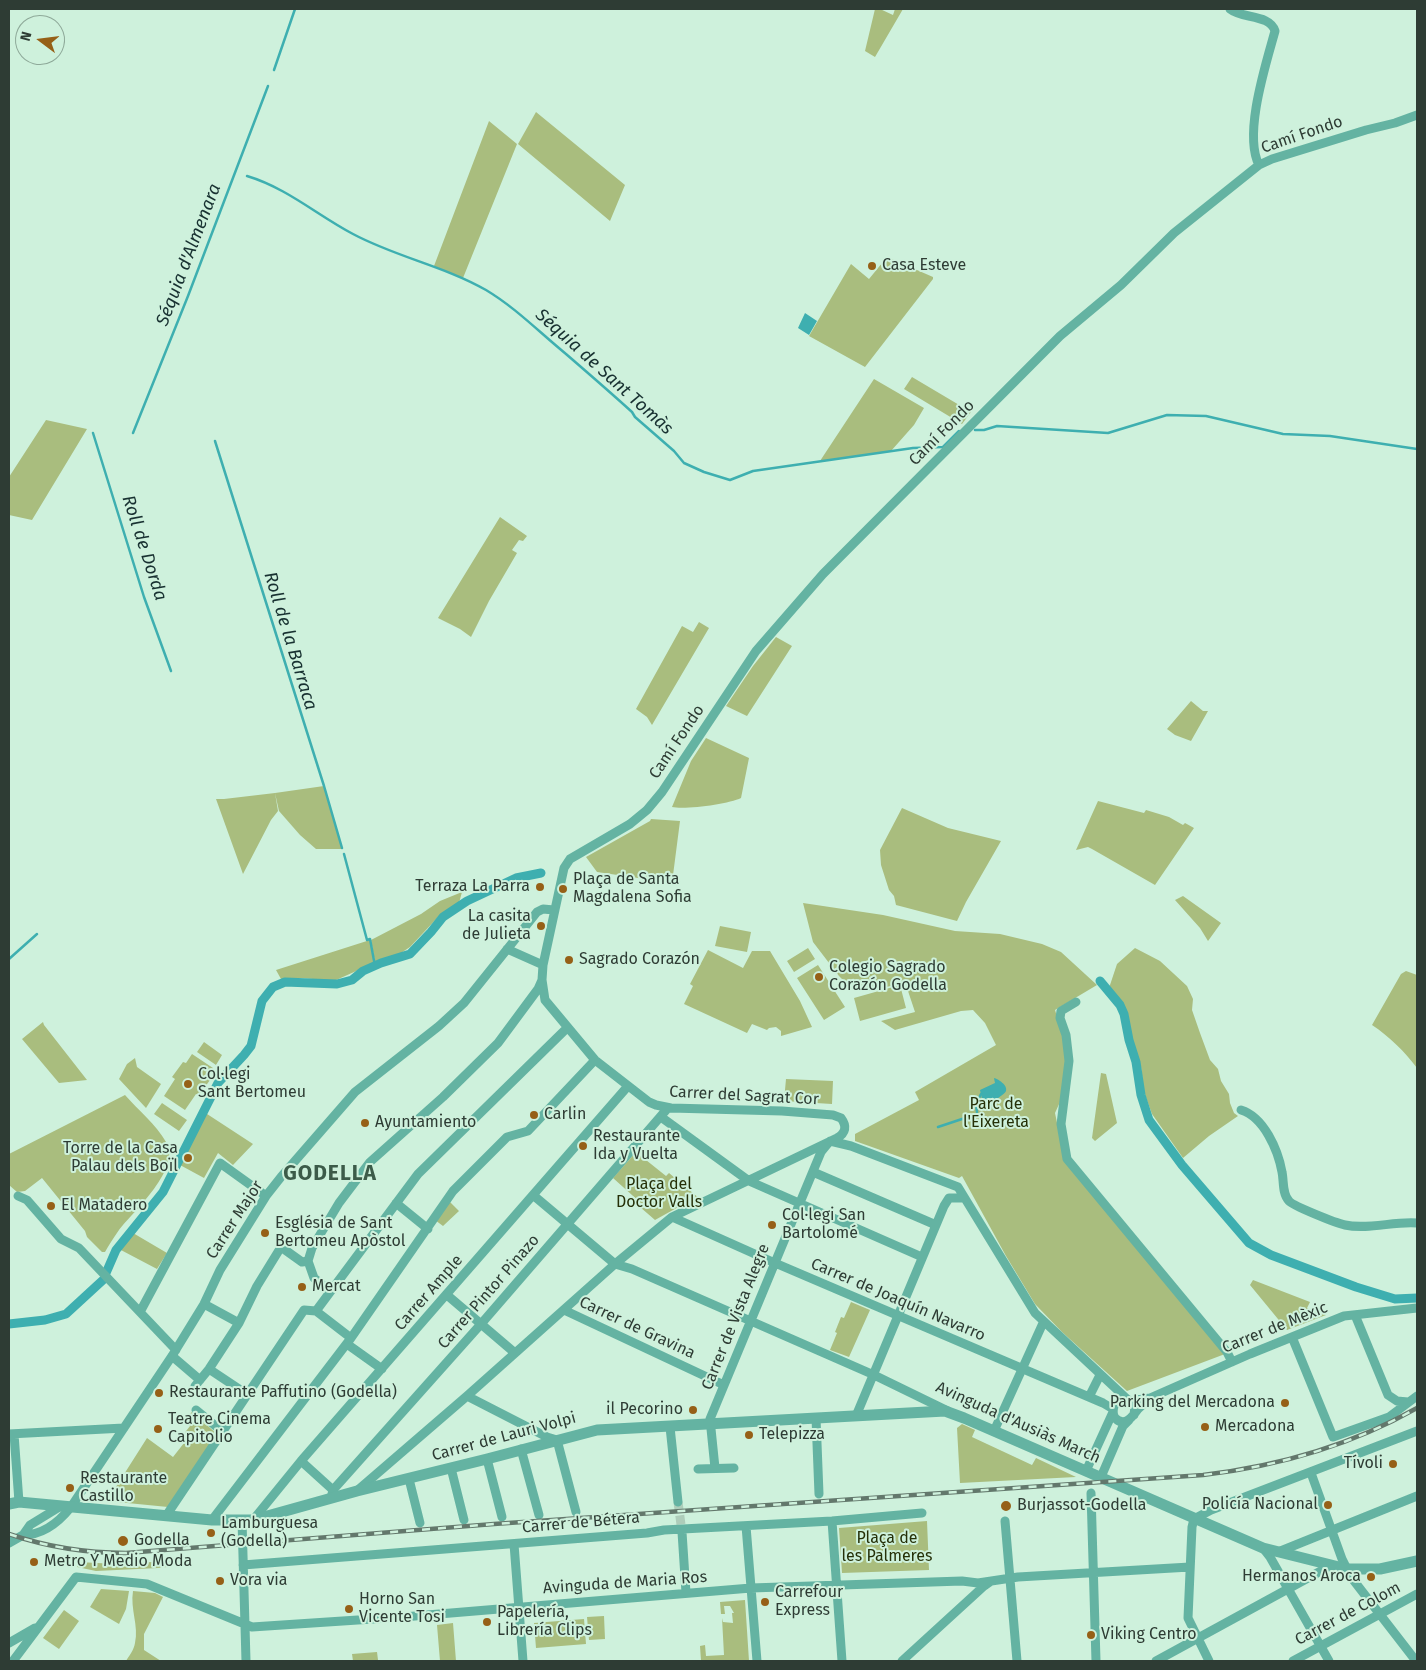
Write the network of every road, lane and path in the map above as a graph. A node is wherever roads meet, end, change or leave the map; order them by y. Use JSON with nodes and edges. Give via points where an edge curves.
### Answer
{"nodes":[{"id":1,"x":1230,"y":9,"type":"edge"},
{"id":2,"x":1417,"y":115,"type":"edge"},
{"id":3,"x":1259,"y":166,"type":"junction"},
{"id":4,"x":554,"y":910,"type":"junction"},
{"id":5,"x":507,"y":949,"type":"junction"},
{"id":6,"x":543,"y":966,"type":"junction"},
{"id":7,"x":542,"y":980,"type":"junction"},
{"id":8,"x":1076,"y":1002,"type":"dead end"},
{"id":9,"x":567,"y":1028,"type":"junction"},
{"id":10,"x":595,"y":1060,"type":"junction"},
{"id":11,"x":628,"y":1086,"type":"junction"},
{"id":12,"x":671,"y":1108,"type":"junction"},
{"id":13,"x":1241,"y":1110,"type":"dead end"},
{"id":14,"x":661,"y":1117,"type":"junction"},
{"id":15,"x":830,"y":1141,"type":"junction"},
{"id":16,"x":812,"y":1172,"type":"junction"},
{"id":17,"x":749,"y":1181,"type":"junction"},
{"id":18,"x":533,"y":1195,"type":"junction"},
{"id":19,"x":18,"y":1196,"type":"dead end"},
{"id":20,"x":266,"y":1196,"type":"junction"},
{"id":21,"x":964,"y":1198,"type":"junction"},
{"id":22,"x":396,"y":1203,"type":"junction"},
{"id":23,"x":800,"y":1203,"type":"junction"},
{"id":24,"x":672,"y":1217,"type":"junction"},
{"id":25,"x":1417,"y":1223,"type":"edge"},
{"id":26,"x":568,"y":1225,"type":"junction"},
{"id":27,"x":936,"y":1225,"type":"junction"},
{"id":28,"x":428,"y":1229,"type":"junction"},
{"id":29,"x":922,"y":1257,"type":"junction"},
{"id":30,"x":308,"y":1261,"type":"junction"},
{"id":31,"x":775,"y":1263,"type":"junction"},
{"id":32,"x":615,"y":1264,"type":"junction"},
{"id":33,"x":330,"y":1291,"type":"junction"},
{"id":34,"x":446,"y":1295,"type":"junction"},
{"id":35,"x":204,"y":1304,"type":"junction"},
{"id":36,"x":1417,"y":1308,"type":"edge"},
{"id":37,"x":564,"y":1310,"type":"junction"},
{"id":38,"x":316,"y":1311,"type":"junction"},
{"id":39,"x":140,"y":1312,"type":"junction"},
{"id":40,"x":1355,"y":1315,"type":"junction"},
{"id":41,"x":899,"y":1316,"type":"junction"},
{"id":42,"x":751,"y":1321,"type":"junction"},
{"id":43,"x":239,"y":1323,"type":"junction"},
{"id":44,"x":1043,"y":1323,"type":"junction"},
{"id":45,"x":482,"y":1324,"type":"junction"},
{"id":46,"x":1292,"y":1338,"type":"junction"},
{"id":47,"x":349,"y":1341,"type":"junction"},
{"id":48,"x":174,"y":1353,"type":"junction"},
{"id":49,"x":515,"y":1353,"type":"junction"},
{"id":50,"x":1232,"y":1362,"type":"junction"},
{"id":51,"x":209,"y":1369,"type":"junction"},
{"id":52,"x":382,"y":1369,"type":"junction"},
{"id":53,"x":1022,"y":1369,"type":"junction"},
{"id":54,"x":874,"y":1375,"type":"junction"},
{"id":55,"x":1100,"y":1375,"type":"junction"},
{"id":56,"x":724,"y":1385,"type":"junction"},
{"id":57,"x":248,"y":1395,"type":"junction"},
{"id":58,"x":467,"y":1396,"type":"junction"},
{"id":59,"x":1417,"y":1396,"type":"edge"},
{"id":60,"x":1089,"y":1397,"type":"junction"},
{"id":61,"x":1150,"y":1398,"type":"junction"},
{"id":62,"x":1129,"y":1400,"type":"junction"},
{"id":63,"x":1408,"y":1402,"type":"junction"},
{"id":64,"x":196,"y":1410,"type":"dead end"},
{"id":65,"x":1113,"y":1411,"type":"junction"},
{"id":66,"x":951,"y":1412,"type":"junction"},
{"id":67,"x":856,"y":1416,"type":"junction"},
{"id":68,"x":816,"y":1418,"type":"junction"},
{"id":69,"x":1132,"y":1418,"type":"junction"},
{"id":70,"x":710,"y":1424,"type":"junction"},
{"id":71,"x":670,"y":1427,"type":"junction"},
{"id":72,"x":124,"y":1428,"type":"junction"},
{"id":73,"x":994,"y":1431,"type":"junction"},
{"id":74,"x":1417,"y":1431,"type":"edge"},
{"id":75,"x":223,"y":1432,"type":"junction"},
{"id":76,"x":12,"y":1434,"type":"edge"},
{"id":77,"x":556,"y":1440,"type":"junction"},
{"id":78,"x":521,"y":1449,"type":"junction"},
{"id":79,"x":487,"y":1459,"type":"junction"},
{"id":80,"x":302,"y":1461,"type":"junction"},
{"id":81,"x":451,"y":1468,"type":"junction"},
{"id":82,"x":714,"y":1468,"type":"junction"},
{"id":83,"x":734,"y":1468,"type":"dead end"},
{"id":84,"x":698,"y":1469,"type":"dead end"},
{"id":85,"x":1086,"y":1471,"type":"junction"},
{"id":86,"x":1311,"y":1473,"type":"junction"},
{"id":87,"x":1101,"y":1477,"type":"junction"},
{"id":88,"x":409,"y":1479,"type":"junction"},
{"id":89,"x":357,"y":1491,"type":"junction"},
{"id":90,"x":1091,"y":1493,"type":"dead end"},
{"id":91,"x":332,"y":1494,"type":"junction"},
{"id":92,"x":819,"y":1494,"type":"dead end"},
{"id":93,"x":1417,"y":1496,"type":"edge"},
{"id":94,"x":678,"y":1502,"type":"tunnel mouth"},
{"id":95,"x":14,"y":1503,"type":"edge"},
{"id":96,"x":66,"y":1507,"type":"junction"},
{"id":97,"x":576,"y":1512,"type":"dead end"},
{"id":98,"x":922,"y":1513,"type":"dead end"},
{"id":99,"x":539,"y":1515,"type":"dead end"},
{"id":100,"x":166,"y":1516,"type":"junction"},
{"id":101,"x":502,"y":1517,"type":"dead end"},
{"id":102,"x":1194,"y":1519,"type":"junction"},
{"id":103,"x":212,"y":1520,"type":"junction"},
{"id":104,"x":247,"y":1520,"type":"junction"},
{"id":105,"x":464,"y":1520,"type":"dead end"},
{"id":106,"x":832,"y":1521,"type":"junction"},
{"id":107,"x":1005,"y":1521,"type":"dead end"},
{"id":108,"x":420,"y":1523,"type":"dead end"},
{"id":109,"x":746,"y":1526,"type":"junction"},
{"id":110,"x":1331,"y":1530,"type":"junction"},
{"id":111,"x":682,"y":1532,"type":"tunnel mouth"},
{"id":112,"x":9,"y":1543,"type":"edge"},
{"id":113,"x":514,"y":1544,"type":"junction"},
{"id":114,"x":1264,"y":1548,"type":"junction"},
{"id":115,"x":1278,"y":1552,"type":"junction"},
{"id":116,"x":1417,"y":1561,"type":"edge"},
{"id":117,"x":243,"y":1565,"type":"junction"},
{"id":118,"x":1330,"y":1566,"type":"junction"},
{"id":119,"x":1190,"y":1567,"type":"junction"},
{"id":120,"x":1347,"y":1569,"type":"junction"},
{"id":121,"x":1093,"y":1573,"type":"junction"},
{"id":122,"x":1010,"y":1579,"type":"junction"},
{"id":123,"x":991,"y":1581,"type":"junction"},
{"id":124,"x":968,"y":1582,"type":"junction"},
{"id":125,"x":837,"y":1585,"type":"junction"},
{"id":126,"x":752,"y":1588,"type":"junction"},
{"id":127,"x":1288,"y":1589,"type":"junction"},
{"id":128,"x":686,"y":1593,"type":"junction"},
{"id":129,"x":1417,"y":1594,"type":"edge"},
{"id":130,"x":972,"y":1597,"type":"junction"},
{"id":131,"x":519,"y":1606,"type":"junction"},
{"id":132,"x":1379,"y":1615,"type":"junction"},
{"id":133,"x":244,"y":1625,"type":"junction"},
{"id":134,"x":38,"y":1627,"type":"junction"},
{"id":135,"x":1197,"y":1639,"type":"junction"},
{"id":136,"x":9,"y":1643,"type":"edge"},
{"id":137,"x":1321,"y":1646,"type":"junction"},
{"id":138,"x":905,"y":1660,"type":"edge"},
{"id":139,"x":13,"y":1661,"type":"edge"},
{"id":140,"x":246,"y":1661,"type":"edge"},
{"id":141,"x":523,"y":1661,"type":"edge"},
{"id":142,"x":757,"y":1661,"type":"edge"},
{"id":143,"x":842,"y":1661,"type":"edge"},
{"id":144,"x":1017,"y":1661,"type":"edge"},
{"id":145,"x":1096,"y":1661,"type":"edge"},
{"id":146,"x":1156,"y":1661,"type":"edge"},
{"id":147,"x":1209,"y":1661,"type":"edge"},
{"id":148,"x":1293,"y":1661,"type":"edge"},
{"id":149,"x":1329,"y":1661,"type":"edge"},
{"id":150,"x":1416,"y":1661,"type":"edge"}],
"edges":[{"from":1,"to":3,"type":"street","via":[[1270,22],[1275,31],[1260,84],[1255,117],[1254,140]]},
{"from":2,"to":3,"type":"street","name":"Camí Fondo","via":[[1272,159]]},
{"from":3,"to":4,"type":"street","name":"Camí Fondo","via":[[1174,234],[1060,336],[830,567],[756,651],[662,792],[646,810],[630,824],[570,859],[564,868]]},
{"from":4,"to":5,"type":"street","name":"Carrer Major","via":[[537,912]]},
{"from":4,"to":6,"type":"street"},
{"from":5,"to":6,"type":"street"},
{"from":5,"to":20,"type":"street","name":"Carrer Major","via":[[464,1003],[355,1092]]},
{"from":6,"to":7,"type":"street"},
{"from":7,"to":9,"type":"street","name":"Carrer del Sagrat Cor","via":[[546,1000]]},
{"from":7,"to":30,"type":"street","via":[[498,1043],[370,1162],[339,1203],[312,1248]]},
{"from":8,"to":50,"type":"street","via":[[1060,1015],[1069,1061],[1061,1124],[1067,1159]]},
{"from":9,"to":10,"type":"street","name":"Carrer del Sagrat Cor"},
{"from":9,"to":22,"type":"street","via":[[418,1174]]},
{"from":10,"to":11,"type":"street","name":"Carrer del Sagrat Cor"},
{"from":10,"to":28,"type":"street","via":[[528,1131],[507,1137],[488,1156],[446,1200]]},
{"from":11,"to":12,"type":"street","name":"Carrer del Sagrat Cor","via":[[656,1106]]},
{"from":11,"to":18,"type":"street","name":"Carrer Ample"},
{"from":12,"to":14,"type":"street","name":"Carrer Pintor Pinazo"},
{"from":12,"to":15,"type":"street","name":"Carrer del Sagrat Cor","via":[[833,1115],[841,1118],[846,1126],[842,1135]]},
{"from":13,"to":25,"type":"street","via":[[1255,1118],[1271,1140],[1281,1168],[1286,1197],[1294,1205],[1343,1225]]},
{"from":14,"to":17,"type":"street"},
{"from":14,"to":26,"type":"street","name":"Carrer Pintor Pinazo"},
{"from":15,"to":16,"type":"street","name":"Carrer de Vista Alegre","via":[[822,1149]]},
{"from":15,"to":17,"type":"street"},
{"from":15,"to":21,"type":"street","via":[[954,1184]]},
{"from":16,"to":23,"type":"street","name":"Carrer de Vista Alegre"},
{"from":16,"to":27,"type":"street"},
{"from":17,"to":23,"type":"street"},
{"from":17,"to":24,"type":"street"},
{"from":18,"to":26,"type":"street"},
{"from":18,"to":34,"type":"street","name":"Carrer Ample"},
{"from":19,"to":39,"type":"street","via":[[27,1200],[61,1239],[79,1248]]},
{"from":20,"to":35,"type":"street","name":"Carrer Major","via":[[220,1270]]},
{"from":20,"to":39,"type":"street","via":[[220,1163]]},
{"from":21,"to":27,"type":"street","via":[[949,1198]]},
{"from":21,"to":44,"type":"street","via":[[1029,1306]]},
{"from":22,"to":28,"type":"street"},
{"from":22,"to":33,"type":"street"},
{"from":23,"to":29,"type":"street"},
{"from":23,"to":31,"type":"street","name":"Carrer de Vista Alegre"},
{"from":24,"to":31,"type":"street","name":"Carrer de Joaquín Navarro"},
{"from":24,"to":32,"type":"street"},
{"from":26,"to":32,"type":"street"},
{"from":26,"to":45,"type":"street","name":"Carrer Pintor Pinazo"},
{"from":27,"to":29,"type":"street"},
{"from":28,"to":47,"type":"street"},
{"from":29,"to":41,"type":"street"},
{"from":30,"to":33,"type":"street","via":[[314,1278]]},
{"from":30,"to":43,"type":"street","via":[[302,1262],[281,1247],[256,1286]]},
{"from":31,"to":41,"type":"street","name":"Carrer de Joaquín Navarro"},
{"from":31,"to":42,"type":"street","name":"Carrer de Vista Alegre"},
{"from":32,"to":37,"type":"street"},
{"from":32,"to":42,"type":"street","name":"Avinguda d'Ausiàs March"},
{"from":33,"to":38,"type":"street"},
{"from":34,"to":45,"type":"street"},
{"from":34,"to":52,"type":"street","name":"Carrer Ample"},
{"from":35,"to":43,"type":"street"},
{"from":35,"to":48,"type":"street","name":"Carrer Major"},
{"from":36,"to":40,"type":"street","name":"Carrer de Mèxic"},
{"from":37,"to":49,"type":"street"},
{"from":37,"to":56,"type":"street","name":"Carrer de Gravina"},
{"from":38,"to":47,"type":"street"},
{"from":38,"to":57,"type":"street","via":[[304,1310]]},
{"from":39,"to":48,"type":"street"},
{"from":40,"to":46,"type":"street","name":"Carrer de Mèxic","via":[[1344,1316]]},
{"from":40,"to":63,"type":"street","via":[[1388,1395],[1397,1401]]},
{"from":41,"to":53,"type":"street","name":"Carrer de Joaquín Navarro"},
{"from":41,"to":54,"type":"street"},
{"from":42,"to":54,"type":"street","name":"Avinguda d'Ausiàs March"},
{"from":42,"to":56,"type":"street","name":"Carrer de Vista Alegre"},
{"from":43,"to":51,"type":"street"},
{"from":44,"to":53,"type":"street"},
{"from":44,"to":55,"type":"street"},
{"from":45,"to":49,"type":"street"},
{"from":45,"to":91,"type":"street","name":"Carrer Pintor Pinazo"},
{"from":46,"to":50,"type":"street","name":"Carrer de Mèxic"},
{"from":46,"to":63,"type":"street","via":[[1333,1437],[1389,1417]]},
{"from":47,"to":52,"type":"street"},
{"from":47,"to":103,"type":"street"},
{"from":48,"to":51,"type":"street","via":[[197,1383]]},
{"from":48,"to":72,"type":"street","name":"Carrer Major"},
{"from":49,"to":58,"type":"street"},
{"from":50,"to":61,"type":"street","name":"Carrer de Mèxic"},
{"from":51,"to":57,"type":"street"},
{"from":52,"to":80,"type":"street","name":"Carrer Ample"},
{"from":53,"to":60,"type":"street","name":"Carrer de Joaquín Navarro"},
{"from":53,"to":73,"type":"street"},
{"from":54,"to":66,"type":"street","name":"Avinguda d'Ausiàs March"},
{"from":54,"to":67,"type":"street"},
{"from":55,"to":60,"type":"street"},
{"from":55,"to":62,"type":"street"},
{"from":56,"to":70,"type":"street","name":"Carrer de Vista Alegre"},
{"from":57,"to":75,"type":"street"},
{"from":58,"to":77,"type":"street"},
{"from":58,"to":89,"type":"street"},
{"from":59,"to":63,"type":"street"},
{"from":60,"to":65,"type":"street","name":"Carrer de Joaquín Navarro","via":[[1110,1406]]},
{"from":61,"to":62,"type":"street","name":"Carrer de Mèxic"},
{"from":61,"to":69,"type":"street","name":"Carrer de Mèxic"},
{"from":62,"to":65,"type":"street","via":[[1118,1401]]},
{"from":62,"to":69,"type":"street","via":[[1134,1406]]},
{"from":64,"to":75,"type":"street"},
{"from":65,"to":69,"type":"street","via":[[1119,1420],[1125,1422]]},
{"from":65,"to":85,"type":"street"},
{"from":66,"to":67,"type":"street","name":"Carrer de Lauri Volpi"},
{"from":66,"to":73,"type":"street","name":"Avinguda d'Ausiàs March"},
{"from":67,"to":68,"type":"street","name":"Carrer de Lauri Volpi"},
{"from":68,"to":70,"type":"street","name":"Carrer de Lauri Volpi"},
{"from":68,"to":92,"type":"street"},
{"from":69,"to":87,"type":"street","name":"Carrer de Mèxic","via":[[1123,1426]]},
{"from":70,"to":71,"type":"street","name":"Carrer de Lauri Volpi"},
{"from":70,"to":82,"type":"street"},
{"from":71,"to":77,"type":"street","name":"Carrer de Lauri Volpi","via":[[596,1430]]},
{"from":71,"to":94,"type":"street"},
{"from":72,"to":76,"type":"street"},
{"from":72,"to":96,"type":"street","name":"Carrer Major"},
{"from":73,"to":85,"type":"street","name":"Avinguda d'Ausiàs March"},
{"from":74,"to":86,"type":"street"},
{"from":75,"to":100,"type":"street"},
{"from":76,"to":95,"type":"street"},
{"from":77,"to":78,"type":"street","name":"Carrer de Lauri Volpi"},
{"from":77,"to":97,"type":"street"},
{"from":78,"to":79,"type":"street","name":"Carrer de Lauri Volpi"},
{"from":78,"to":99,"type":"street"},
{"from":79,"to":81,"type":"street","name":"Carrer de Lauri Volpi"},
{"from":79,"to":101,"type":"street"},
{"from":80,"to":91,"type":"street"},
{"from":80,"to":104,"type":"street","name":"Carrer Ample"},
{"from":81,"to":88,"type":"street","name":"Carrer de Lauri Volpi"},
{"from":81,"to":105,"type":"street"},
{"from":82,"to":83,"type":"street"},
{"from":82,"to":84,"type":"street"},
{"from":85,"to":87,"type":"street","name":"Avinguda d'Ausiàs March"},
{"from":86,"to":102,"type":"street"},
{"from":86,"to":110,"type":"street"},
{"from":87,"to":102,"type":"street","name":"Avinguda d'Ausiàs March"},
{"from":88,"to":89,"type":"street","name":"Carrer de Lauri Volpi"},
{"from":88,"to":108,"type":"street"},
{"from":89,"to":91,"type":"street","name":"Carrer de Lauri Volpi"},
{"from":90,"to":121,"type":"street"},
{"from":91,"to":104,"type":"street","name":"Carrer de Lauri Volpi"},
{"from":93,"to":110,"type":"street"},
{"from":95,"to":96,"type":"street","name":"Carrer de Lauri Volpi"},
{"from":96,"to":100,"type":"street","name":"Carrer de Lauri Volpi"},
{"from":96,"to":112,"type":"street","via":[[30,1525],[23,1535]]},
{"from":98,"to":106,"type":"street","name":"Carrer de Bétera"},
{"from":100,"to":103,"type":"street","name":"Carrer de Lauri Volpi"},
{"from":102,"to":114,"type":"street","name":"Avinguda d'Ausiàs March"},
{"from":102,"to":119,"type":"street"},
{"from":103,"to":104,"type":"street","name":"Carrer de Lauri Volpi"},
{"from":104,"to":117,"type":"street"},
{"from":106,"to":109,"type":"street","name":"Carrer de Bétera"},
{"from":106,"to":125,"type":"street"},
{"from":107,"to":122,"type":"street"},
{"from":109,"to":113,"type":"street","name":"Carrer de Bétera"},
{"from":109,"to":126,"type":"street"},
{"from":110,"to":115,"type":"street"},
{"from":110,"to":120,"type":"street"},
{"from":111,"to":128,"type":"street"},
{"from":113,"to":117,"type":"street","name":"Carrer de Bétera"},
{"from":113,"to":131,"type":"street"},
{"from":114,"to":115,"type":"street","name":"Avinguda d'Ausiàs March"},
{"from":114,"to":127,"type":"street"},
{"from":115,"to":118,"type":"street","name":"Avinguda d'Ausiàs March"},
{"from":116,"to":120,"type":"street","name":"Avinguda d'Ausiàs March","via":[[1380,1568]]},
{"from":117,"to":133,"type":"street"},
{"from":118,"to":120,"type":"street","name":"Avinguda d'Ausiàs March"},
{"from":118,"to":127,"type":"street"},
{"from":119,"to":121,"type":"street","name":"Avinguda de Maria Ros"},
{"from":119,"to":135,"type":"street","via":[[1188,1618]]},
{"from":120,"to":132,"type":"street"},
{"from":121,"to":122,"type":"street","name":"Avinguda de Maria Ros"},
{"from":121,"to":145,"type":"street"},
{"from":122,"to":123,"type":"street","name":"Avinguda de Maria Ros"},
{"from":122,"to":144,"type":"street"},
{"from":123,"to":124,"type":"street","name":"Avinguda de Maria Ros"},
{"from":123,"to":130,"type":"street"},
{"from":124,"to":125,"type":"street","name":"Avinguda de Maria Ros"},
{"from":124,"to":130,"type":"street","via":[[974,1588]]},
{"from":125,"to":126,"type":"street","name":"Avinguda de Maria Ros"},
{"from":125,"to":143,"type":"street"},
{"from":126,"to":128,"type":"street","name":"Avinguda de Maria Ros"},
{"from":126,"to":142,"type":"street"},
{"from":127,"to":135,"type":"street"},
{"from":127,"to":137,"type":"street"},
{"from":128,"to":131,"type":"street","name":"Avinguda de Maria Ros"},
{"from":129,"to":132,"type":"street","name":"Carrer de Colom"},
{"from":130,"to":138,"type":"street"},
{"from":131,"to":133,"type":"street","name":"Avinguda de Maria Ros","via":[[270,1627]]},
{"from":131,"to":141,"type":"street"},
{"from":132,"to":137,"type":"street","name":"Carrer de Colom"},
{"from":132,"to":150,"type":"street"},
{"from":133,"to":134,"type":"street","name":"Avinguda de Maria Ros","via":[[147,1584],[76,1577]]},
{"from":133,"to":140,"type":"street"},
{"from":134,"to":136,"type":"street"},
{"from":134,"to":139,"type":"street"},
{"from":135,"to":146,"type":"street"},
{"from":135,"to":147,"type":"street"},
{"from":137,"to":148,"type":"street","name":"Carrer de Colom"},
{"from":137,"to":149,"type":"street"}]}
